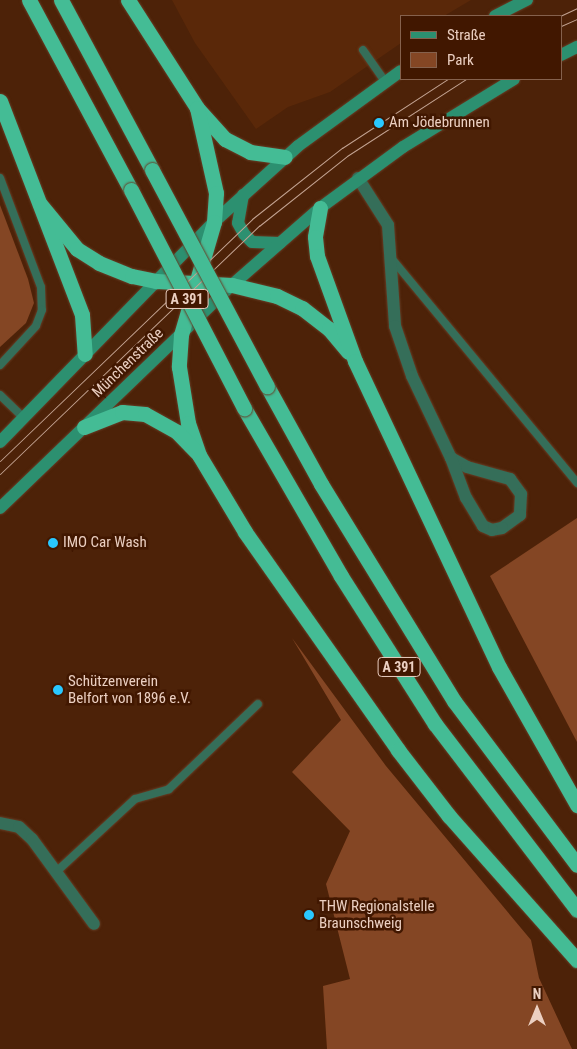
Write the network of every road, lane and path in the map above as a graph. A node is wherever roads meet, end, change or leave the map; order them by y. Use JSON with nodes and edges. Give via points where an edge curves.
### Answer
{"nodes":[{"id":1,"x":29,"y":0,"type":"edge"},
{"id":2,"x":61,"y":0,"type":"edge"},
{"id":3,"x":128,"y":0,"type":"edge"},
{"id":4,"x":527,"y":0,"type":"edge"},
{"id":5,"x":497,"y":15,"type":"edge"},
{"id":6,"x":577,"y":47,"type":"edge"},
{"id":7,"x":363,"y":50,"type":"dead end"},
{"id":8,"x":562,"y":54,"type":"edge"},
{"id":9,"x":400,"y":72,"type":"edge"},
{"id":10,"x":512,"y":80,"type":"edge"},
{"id":11,"x":385,"y":81,"type":"junction"},
{"id":12,"x":0,"y":101,"type":"edge"},
{"id":13,"x":197,"y":108,"type":"junction"},
{"id":14,"x":285,"y":157,"type":"junction"},
{"id":15,"x":0,"y":178,"type":"edge"},
{"id":16,"x":358,"y":178,"type":"junction"},
{"id":17,"x":243,"y":195,"type":"junction"},
{"id":18,"x":40,"y":204,"type":"junction"},
{"id":19,"x":320,"y":208,"type":"junction"},
{"id":20,"x":214,"y":222,"type":"junction"},
{"id":21,"x":280,"y":243,"type":"junction"},
{"id":22,"x":390,"y":256,"type":"junction"},
{"id":23,"x":156,"y":281,"type":"junction"},
{"id":24,"x":193,"y":285,"type":"junction"},
{"id":25,"x":232,"y":285,"type":"junction"},
{"id":26,"x":181,"y":334,"type":"junction"},
{"id":27,"x":86,"y":354,"type":"junction"},
{"id":28,"x":355,"y":361,"type":"junction"},
{"id":29,"x":0,"y":365,"type":"edge"},
{"id":30,"x":0,"y":395,"type":"edge"},
{"id":31,"x":24,"y":418,"type":"junction"},
{"id":32,"x":84,"y":427,"type":"junction"},
{"id":33,"x":0,"y":442,"type":"edge"},
{"id":34,"x":199,"y":455,"type":"junction"},
{"id":35,"x":451,"y":458,"type":"junction"},
{"id":36,"x":577,"y":483,"type":"edge"},
{"id":37,"x":0,"y":508,"type":"edge"},
{"id":38,"x":258,"y":704,"type":"dead end"},
{"id":39,"x":577,"y":805,"type":"edge"},
{"id":40,"x":0,"y":822,"type":"edge"},
{"id":41,"x":577,"y":865,"type":"edge"},
{"id":42,"x":56,"y":873,"type":"junction"},
{"id":43,"x":577,"y":910,"type":"edge"},
{"id":44,"x":94,"y":924,"type":"dead end"},
{"id":45,"x":577,"y":960,"type":"edge"}],
"edges":[{"from":1,"to":43,"type":"highway","number":"A 391","bridge":true,"via":[[244,408],[341,576],[435,724]]},
{"from":2,"to":41,"type":"highway","number":"A 391","bridge":true,"via":[[321,484],[454,701]]},
{"from":3,"to":13,"type":"highway"},
{"from":4,"to":5,"type":"main road"},
{"from":6,"to":8,"type":"main road"},
{"from":7,"to":11,"type":"lane"},
{"from":9,"to":11,"type":"main road"},
{"from":10,"to":16,"type":"main road","name":"Münchenstraße","via":[[434,126]]},
{"from":11,"to":14,"type":"main road"},
{"from":12,"to":18,"type":"highway"},
{"from":13,"to":14,"type":"highway","via":[[225,139],[250,152]]},
{"from":13,"to":20,"type":"highway","via":[[216,193]]},
{"from":14,"to":17,"type":"main road"},
{"from":15,"to":29,"type":"lane","via":[[40,287],[42,310],[36,326]]},
{"from":16,"to":19,"type":"main road","name":"Münchenstraße"},
{"from":16,"to":22,"type":"street","via":[[388,225]]},
{"from":17,"to":20,"type":"main road"},
{"from":17,"to":21,"type":"main road","via":[[238,223],[244,234],[252,242]]},
{"from":18,"to":23,"type":"highway","via":[[77,249],[129,276]]},
{"from":18,"to":27,"type":"highway","via":[[82,314]]},
{"from":19,"to":21,"type":"main road","name":"Münchenstraße"},
{"from":19,"to":28,"type":"highway","via":[[315,237],[317,256]]},
{"from":20,"to":23,"type":"main road"},
{"from":20,"to":24,"type":"highway"},
{"from":21,"to":25,"type":"main road","name":"Münchenstraße"},
{"from":22,"to":35,"type":"street","via":[[391,301],[398,335],[412,376]]},
{"from":22,"to":36,"type":"lane"},
{"from":23,"to":24,"type":"highway"},
{"from":23,"to":27,"type":"main road"},
{"from":24,"to":25,"type":"highway"},
{"from":24,"to":26,"type":"highway"},
{"from":25,"to":26,"type":"main road","name":"Münchenstraße"},
{"from":25,"to":28,"type":"highway","via":[[277,296],[302,308],[328,329]]},
{"from":26,"to":32,"type":"main road","name":"Münchenstraße"},
{"from":26,"to":34,"type":"highway","via":[[180,385]]},
{"from":27,"to":31,"type":"main road"},
{"from":28,"to":39,"type":"highway","via":[[500,667]]},
{"from":30,"to":31,"type":"lane"},
{"from":31,"to":33,"type":"main road"},
{"from":32,"to":34,"type":"highway","via":[[122,412],[145,414],[177,432]]},
{"from":32,"to":37,"type":"main road","name":"Münchenstraße"},
{"from":34,"to":45,"type":"highway","via":[[245,532],[398,750],[449,816]]},
{"from":35,"to":35,"type":"street","via":[[467,468],[510,479],[521,494],[520,515],[502,528],[492,530],[483,526],[466,498]]},
{"from":38,"to":42,"type":"lane","via":[[169,789],[135,799]]},
{"from":40,"to":42,"type":"street","via":[[19,827]]},
{"from":42,"to":44,"type":"street"}]}
